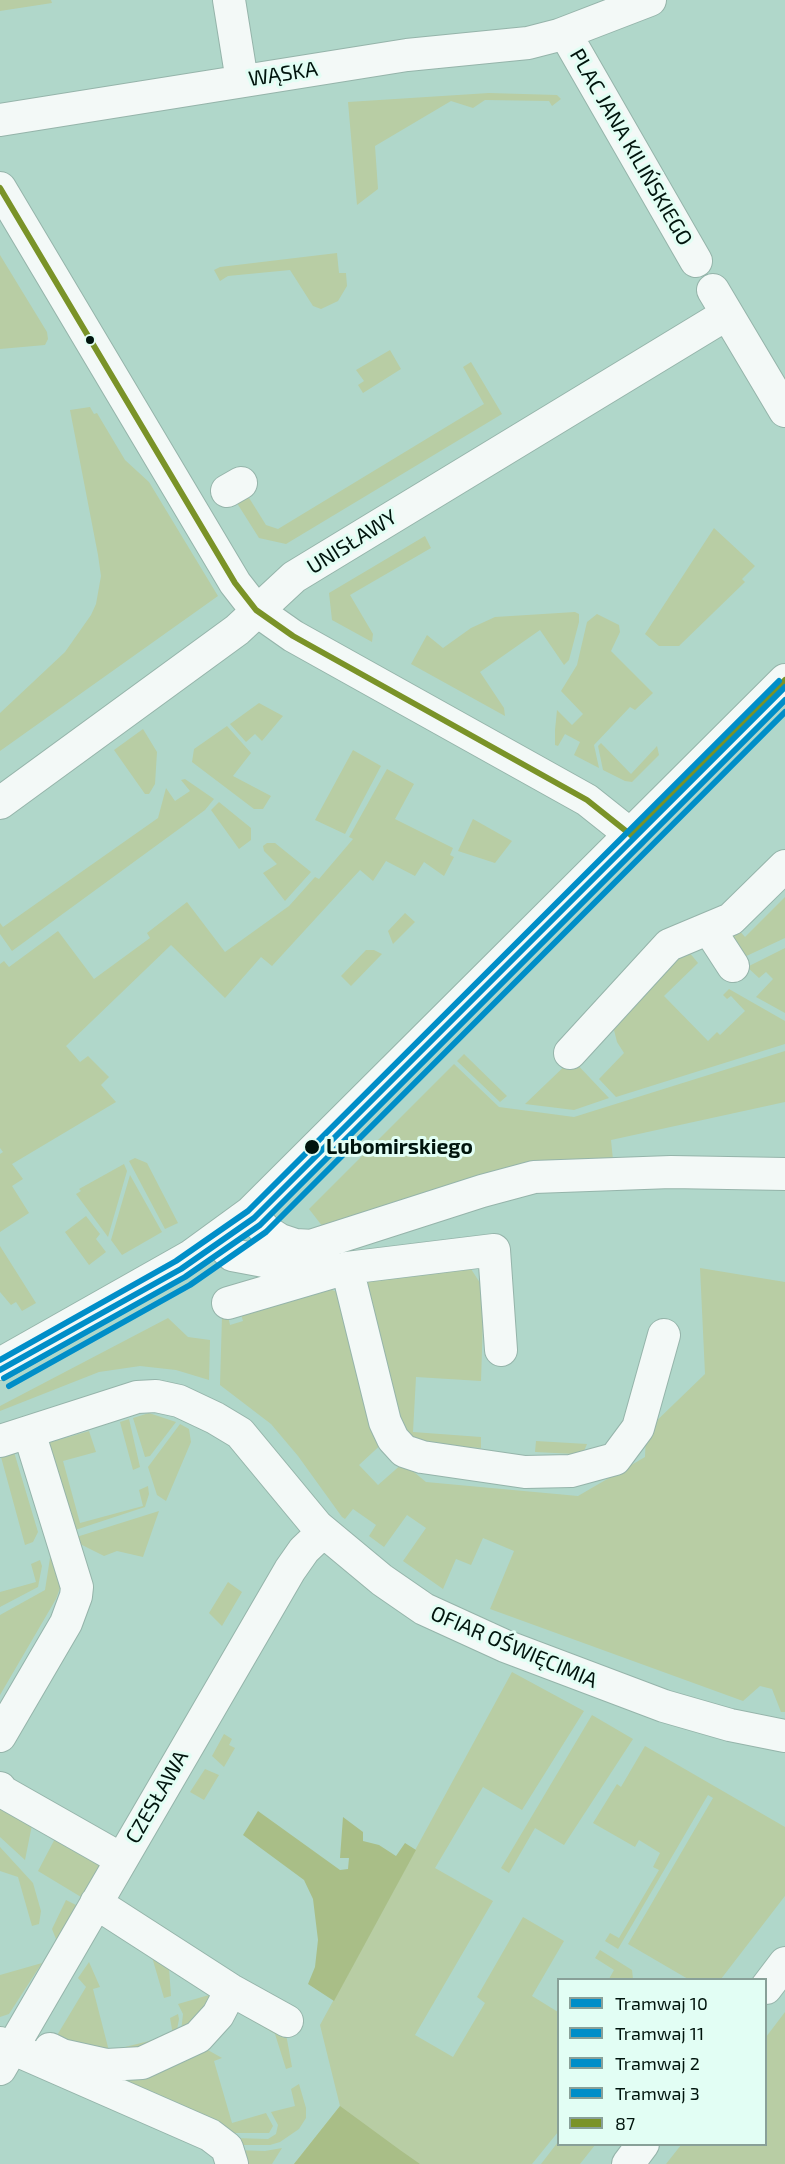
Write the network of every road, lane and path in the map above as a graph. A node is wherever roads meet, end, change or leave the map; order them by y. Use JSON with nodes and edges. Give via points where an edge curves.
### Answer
{"nodes":[{"id":1,"x":229,"y":0,"type":"edge"},
{"id":2,"x":650,"y":0,"type":"edge"},
{"id":3,"x":565,"y":33,"type":"junction"},
{"id":4,"x":242,"y":81,"type":"junction"},
{"id":5,"x":0,"y":120,"type":"edge"},
{"id":6,"x":0,"y":188,"type":"edge"},
{"id":7,"x":696,"y":261,"type":"dead end"},
{"id":8,"x":785,"y":411,"type":"edge"},
{"id":9,"x":256,"y":610,"type":"junction"},
{"id":10,"x":785,"y":680,"type":"edge"},
{"id":11,"x":0,"y":803,"type":"edge"},
{"id":12,"x":631,"y":834,"type":"junction"},
{"id":13,"x":785,"y":866,"type":"edge"},
{"id":14,"x":709,"y":928,"type":"junction"},
{"id":15,"x":733,"y":966,"type":"dead end"},
{"id":16,"x":570,"y":1053,"type":"dead end"},
{"id":17,"x":785,"y":1174,"type":"edge"},
{"id":18,"x":250,"y":1213,"type":"junction"},
{"id":19,"x":216,"y":1239,"type":"junction"},
{"id":20,"x":320,"y":1244,"type":"junction"},
{"id":21,"x":347,"y":1268,"type":"junction"},
{"id":22,"x":228,"y":1304,"type":"dead end"},
{"id":23,"x":664,"y":1335,"type":"dead end"},
{"id":24,"x":501,"y":1350,"type":"dead end"},
{"id":25,"x":2,"y":1363,"type":"edge"},
{"id":26,"x":14,"y":1436,"type":"edge"},
{"id":27,"x":323,"y":1532,"type":"junction"},
{"id":28,"x":0,"y":1736,"type":"edge"},
{"id":29,"x":785,"y":1736,"type":"edge"},
{"id":30,"x":0,"y":1788,"type":"edge"},
{"id":31,"x":121,"y":1859,"type":"junction"},
{"id":32,"x":96,"y":1902,"type":"junction"},
{"id":33,"x":785,"y":1963,"type":"edge"},
{"id":34,"x":767,"y":1986,"type":"edge"},
{"id":35,"x":231,"y":1990,"type":"junction"},
{"id":36,"x":287,"y":2021,"type":"dead end"},
{"id":37,"x":8,"y":2049,"type":"edge"},
{"id":38,"x":642,"y":2146,"type":"edge"},
{"id":39,"x":232,"y":2164,"type":"edge"},
{"id":40,"x":628,"y":2164,"type":"edge"}],
"edges":[{"from":1,"to":4,"type":"street"},
{"from":2,"to":3,"type":"street","name":"WĄSKA"},
{"from":3,"to":4,"type":"street","name":"WĄSKA","via":[[528,43],[407,55]]},
{"from":3,"to":7,"type":"street","name":"PLAC JANA KILIŃSKIEGO"},
{"from":4,"to":5,"type":"street","name":"WĄSKA"},
{"from":6,"to":9,"type":"street","via":[[235,583]]},
{"from":8,"to":9,"type":"street","name":"UNISŁAWY","via":[[720,302],[312,566]]},
{"from":9,"to":11,"type":"street","name":"UNISŁAWY","via":[[237,630]]},
{"from":9,"to":12,"type":"street","via":[[293,636],[587,800]]},
{"from":10,"to":12,"type":"street"},
{"from":12,"to":18,"type":"street"},
{"from":13,"to":14,"type":"street","via":[[731,919]]},
{"from":14,"to":15,"type":"street"},
{"from":14,"to":16,"type":"street","via":[[669,945]]},
{"from":17,"to":20,"type":"street","via":[[671,1172],[534,1177]]},
{"from":18,"to":19,"type":"street"},
{"from":18,"to":20,"type":"street","via":[[266,1231],[283,1241],[303,1246]]},
{"from":19,"to":20,"type":"street","via":[[230,1253],[260,1261]]},
{"from":19,"to":25,"type":"street"},
{"from":21,"to":22,"type":"street"},
{"from":21,"to":23,"type":"street","via":[[385,1422],[393,1439],[412,1455],[525,1472],[571,1471],[615,1459],[638,1428]]},
{"from":21,"to":24,"type":"street","via":[[494,1250]]},
{"from":26,"to":27,"type":"street","name":"OFIAR OŚWIĘCIMIA","via":[[137,1397],[179,1401],[240,1433]]},
{"from":26,"to":28,"type":"street","via":[[77,1587],[66,1623]]},
{"from":27,"to":29,"type":"street","name":"OFIAR OŚWIĘCIMIA","via":[[417,1604],[460,1627],[664,1706]]},
{"from":27,"to":31,"type":"street","name":"CZESŁAWA","via":[[290,1570]]},
{"from":30,"to":31,"type":"street"},
{"from":31,"to":32,"type":"street","name":"CZESŁAWA"},
{"from":32,"to":35,"type":"street"},
{"from":32,"to":37,"type":"street","name":"CZESŁAWA"},
{"from":33,"to":34,"type":"street"},
{"from":35,"to":36,"type":"street"},
{"from":35,"to":37,"type":"street","via":[[218,2015],[198,2037],[142,2063],[107,2065]]},
{"from":37,"to":39,"type":"street","via":[[210,2135],[227,2148]]},
{"from":38,"to":40,"type":"street"}]}
